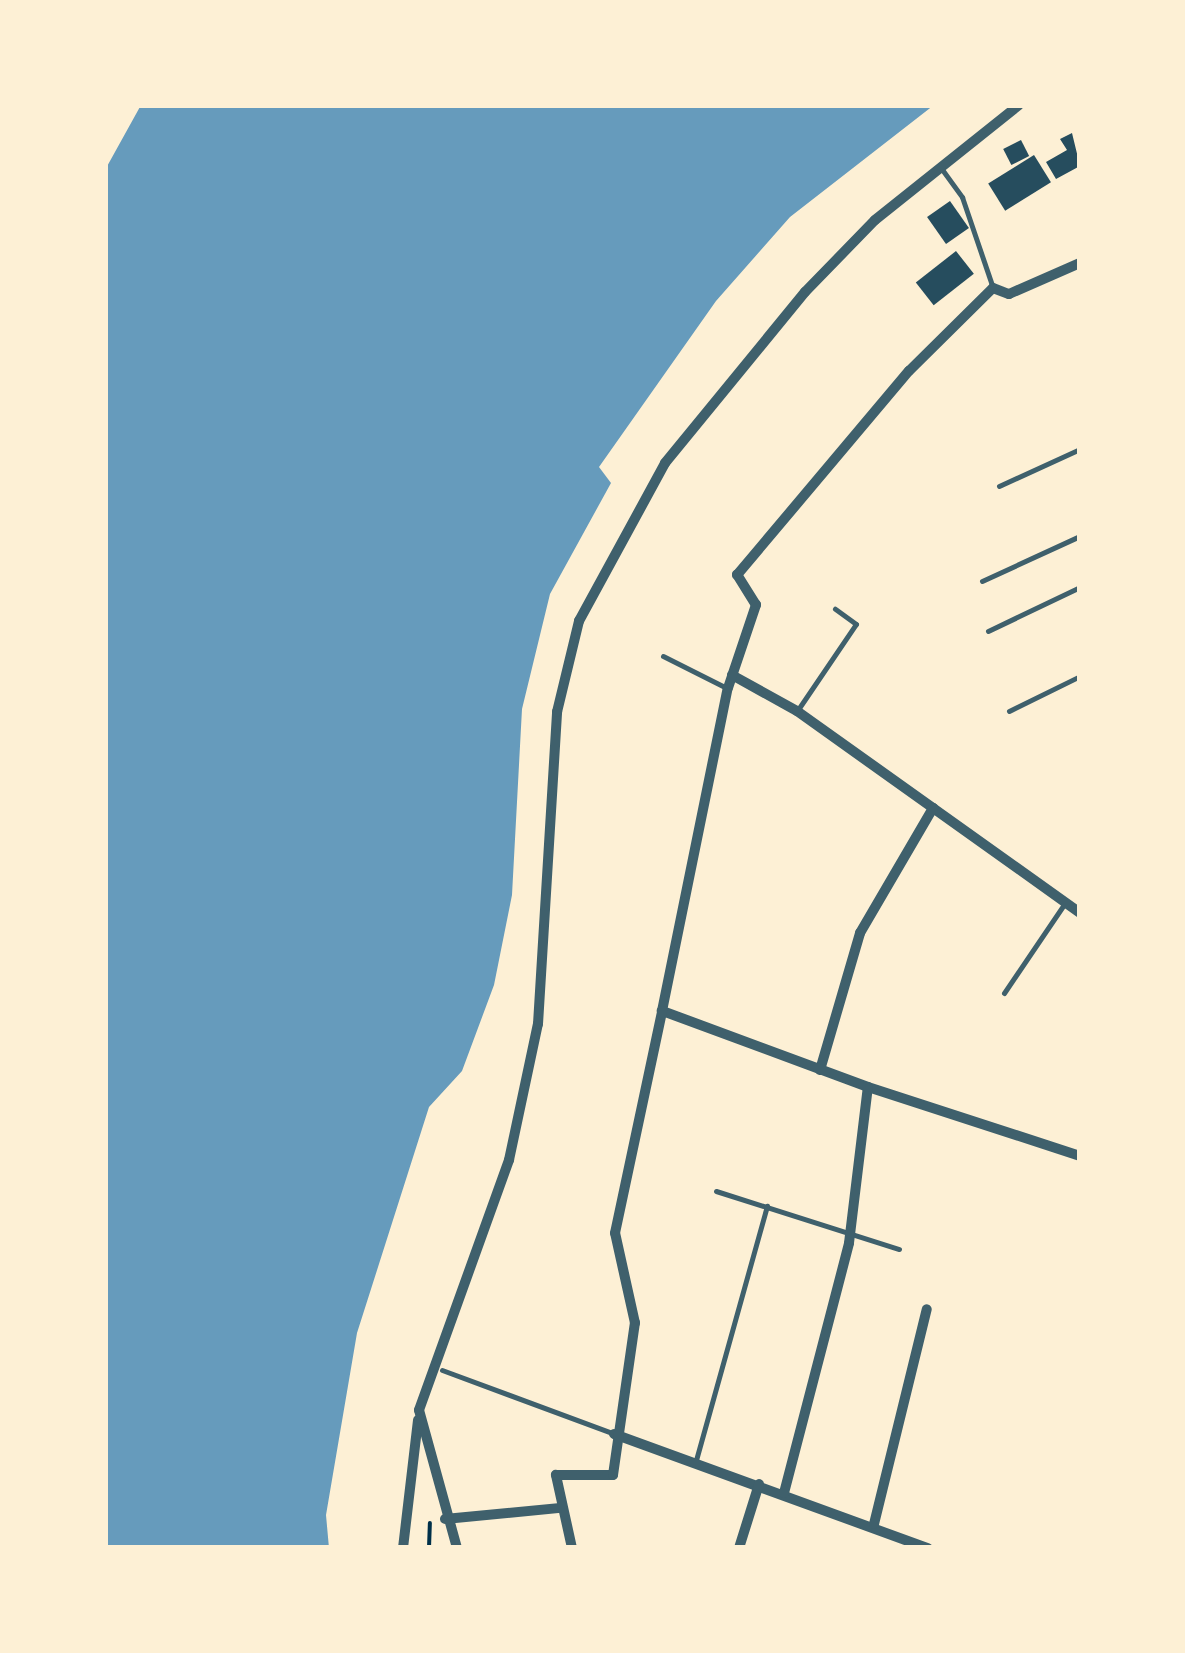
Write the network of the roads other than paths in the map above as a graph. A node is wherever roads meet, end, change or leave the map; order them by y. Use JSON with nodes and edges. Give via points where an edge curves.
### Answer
{"nodes":[{"id":1,"x":1019,"y":105,"type":"edge"},
{"id":2,"x":940,"y":167,"type":"junction"},
{"id":3,"x":1080,"y":263,"type":"edge"},
{"id":4,"x":993,"y":288,"type":"junction"},
{"id":5,"x":1080,"y":449,"type":"edge"},
{"id":6,"x":999,"y":486,"type":"dead end"},
{"id":7,"x":1080,"y":536,"type":"edge"},
{"id":8,"x":982,"y":582,"type":"dead end"},
{"id":9,"x":1080,"y":586,"type":"edge"},
{"id":10,"x":835,"y":609,"type":"dead end"},
{"id":11,"x":988,"y":631,"type":"dead end"},
{"id":12,"x":663,"y":656,"type":"dead end"},
{"id":13,"x":732,"y":675,"type":"junction"},
{"id":14,"x":1080,"y":676,"type":"edge"},
{"id":15,"x":728,"y":688,"type":"junction"},
{"id":16,"x":797,"y":711,"type":"junction"},
{"id":17,"x":1009,"y":711,"type":"dead end"},
{"id":18,"x":934,"y":808,"type":"junction"},
{"id":19,"x":1065,"y":903,"type":"junction"},
{"id":20,"x":1080,"y":913,"type":"edge"},
{"id":21,"x":1004,"y":993,"type":"dead end"},
{"id":22,"x":662,"y":1012,"type":"junction"},
{"id":23,"x":820,"y":1070,"type":"junction"},
{"id":24,"x":868,"y":1087,"type":"junction"},
{"id":25,"x":1080,"y":1156,"type":"edge"},
{"id":26,"x":716,"y":1191,"type":"dead end"},
{"id":27,"x":768,"y":1206,"type":"junction"},
{"id":28,"x":847,"y":1233,"type":"junction"},
{"id":29,"x":900,"y":1249,"type":"dead end"},
{"id":30,"x":926,"y":1309,"type":"dead end"},
{"id":31,"x":437,"y":1368,"type":"junction"},
{"id":32,"x":419,"y":1410,"type":"junction"},
{"id":33,"x":614,"y":1434,"type":"junction"},
{"id":34,"x":696,"y":1460,"type":"junction"},
{"id":35,"x":760,"y":1484,"type":"junction"},
{"id":36,"x":784,"y":1493,"type":"junction"},
{"id":37,"x":560,"y":1508,"type":"junction"},
{"id":38,"x":445,"y":1519,"type":"junction"},
{"id":39,"x":874,"y":1524,"type":"junction"},
{"id":40,"x":403,"y":1548,"type":"edge"},
{"id":41,"x":457,"y":1548,"type":"edge"},
{"id":42,"x":572,"y":1548,"type":"edge"},
{"id":43,"x":738,"y":1548,"type":"edge"},
{"id":44,"x":928,"y":1548,"type":"edge"}],
"edges":[{"from":1,"to":2,"type":"street"},
{"from":2,"to":4,"type":"lane","via":[[962,197]]},
{"from":2,"to":31,"type":"street","via":[[842,251],[711,405],[631,514],[579,621],[557,712],[538,1024],[510,1160]]},
{"from":3,"to":4,"type":"street","via":[[1009,294]]},
{"from":4,"to":13,"type":"street","via":[[740,566],[756,606]]},
{"from":5,"to":6,"type":"lane"},
{"from":7,"to":8,"type":"lane"},
{"from":9,"to":11,"type":"lane"},
{"from":10,"to":16,"type":"lane","via":[[856,624]]},
{"from":12,"to":15,"type":"lane"},
{"from":13,"to":15,"type":"street"},
{"from":13,"to":16,"type":"street"},
{"from":14,"to":17,"type":"lane"},
{"from":15,"to":22,"type":"street"},
{"from":16,"to":18,"type":"street"},
{"from":18,"to":19,"type":"street"},
{"from":18,"to":23,"type":"street","via":[[860,932]]},
{"from":19,"to":20,"type":"street"},
{"from":19,"to":21,"type":"lane"},
{"from":22,"to":23,"type":"street"},
{"from":22,"to":33,"type":"street","via":[[615,1233],[635,1323]]},
{"from":23,"to":24,"type":"street"},
{"from":24,"to":25,"type":"street"},
{"from":24,"to":28,"type":"street"},
{"from":26,"to":27,"type":"lane"},
{"from":27,"to":28,"type":"lane"},
{"from":27,"to":34,"type":"lane"},
{"from":28,"to":29,"type":"lane"},
{"from":28,"to":36,"type":"street","via":[[812,1412]]},
{"from":30,"to":39,"type":"street"},
{"from":31,"to":32,"type":"street"},
{"from":31,"to":33,"type":"lane"},
{"from":32,"to":38,"type":"street"},
{"from":32,"to":40,"type":"street"},
{"from":33,"to":34,"type":"street"},
{"from":33,"to":37,"type":"street","via":[[613,1475],[556,1474]]},
{"from":34,"to":35,"type":"street"},
{"from":35,"to":36,"type":"street"},
{"from":35,"to":43,"type":"street"},
{"from":36,"to":39,"type":"street"},
{"from":37,"to":38,"type":"street"},
{"from":37,"to":42,"type":"street"},
{"from":38,"to":41,"type":"street"},
{"from":39,"to":44,"type":"street"}]}
